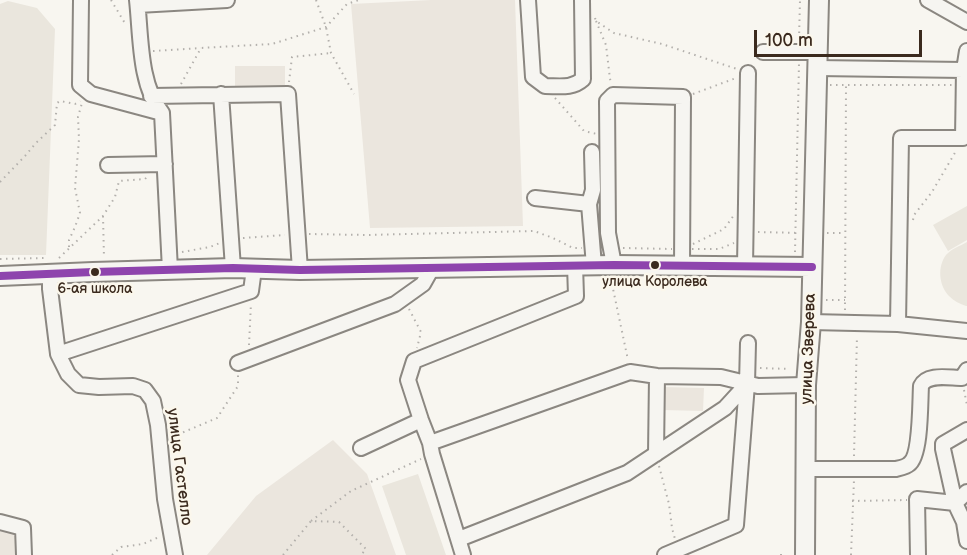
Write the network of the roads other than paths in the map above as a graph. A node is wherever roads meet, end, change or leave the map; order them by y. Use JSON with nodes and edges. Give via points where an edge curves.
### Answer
{"nodes":[{"id":1,"x":81,"y":0,"type":"edge"},
{"id":2,"x":227,"y":0,"type":"edge"},
{"id":3,"x":528,"y":0,"type":"edge"},
{"id":4,"x":582,"y":0,"type":"edge"},
{"id":5,"x":819,"y":0,"type":"edge"},
{"id":6,"x":928,"y":0,"type":"edge"},
{"id":7,"x":138,"y":2,"type":"edge"},
{"id":8,"x":967,"y":22,"type":"edge"},
{"id":9,"x":967,"y":51,"type":"edge"},
{"id":10,"x":763,"y":52,"type":"dead end"},
{"id":11,"x":817,"y":60,"type":"junction"},
{"id":12,"x":964,"y":70,"type":"junction"},
{"id":13,"x":748,"y":73,"type":"road end"},
{"id":14,"x":221,"y":94,"type":"junction"},
{"id":15,"x":151,"y":96,"type":"junction"},
{"id":16,"x":162,"y":113,"type":"junction"},
{"id":17,"x":965,"y":130,"type":"edge"},
{"id":18,"x":592,"y":152,"type":"dead end"},
{"id":19,"x":160,"y":164,"type":"junction"},
{"id":20,"x":108,"y":165,"type":"dead end"},
{"id":21,"x":536,"y":198,"type":"dead end"},
{"id":22,"x":589,"y":204,"type":"junction"},
{"id":23,"x":574,"y":257,"type":"junction"},
{"id":24,"x":682,"y":257,"type":"junction"},
{"id":25,"x":170,"y":262,"type":"junction"},
{"id":26,"x":49,"y":266,"type":"junction"},
{"id":27,"x":594,"y":266,"type":"junction"},
{"id":28,"x":612,"y":266,"type":"junction"},
{"id":29,"x":745,"y":267,"type":"junction"},
{"id":30,"x":812,"y":267,"type":"junction"},
{"id":31,"x":233,"y":268,"type":"junction"},
{"id":32,"x":432,"y":268,"type":"junction"},
{"id":33,"x":254,"y":269,"type":"junction"},
{"id":34,"x":300,"y":270,"type":"junction"},
{"id":35,"x":0,"y":276,"type":"edge"},
{"id":36,"x":811,"y":322,"type":"junction"},
{"id":37,"x":898,"y":324,"type":"junction"},
{"id":38,"x":966,"y":333,"type":"edge"},
{"id":39,"x":748,"y":343,"type":"dead end"},
{"id":40,"x":58,"y":354,"type":"junction"},
{"id":41,"x":238,"y":363,"type":"road end"},
{"id":42,"x":965,"y":374,"type":"edge"},
{"id":43,"x":657,"y":376,"type":"junction"},
{"id":44,"x":747,"y":384,"type":"junction"},
{"id":45,"x":806,"y":385,"type":"junction"},
{"id":46,"x":420,"y":420,"type":"junction"},
{"id":47,"x":967,"y":430,"type":"edge"},
{"id":48,"x":362,"y":448,"type":"dead end"},
{"id":49,"x":431,"y":448,"type":"junction"},
{"id":50,"x":656,"y":454,"type":"junction"},
{"id":51,"x":806,"y":469,"type":"junction"},
{"id":52,"x":967,"y":492,"type":"edge"},
{"id":53,"x":955,"y":502,"type":"junction"},
{"id":54,"x":0,"y":522,"type":"edge"},
{"id":55,"x":459,"y":539,"type":"junction"},
{"id":56,"x":967,"y":541,"type":"edge"},
{"id":57,"x":674,"y":553,"type":"edge"},
{"id":58,"x":24,"y":555,"type":"edge"},
{"id":59,"x":175,"y":555,"type":"edge"},
{"id":60,"x":463,"y":555,"type":"edge"},
{"id":61,"x":805,"y":555,"type":"edge"},
{"id":62,"x":918,"y":555,"type":"edge"}],
"edges":[{"from":1,"to":16,"type":"street","via":[[80,86],[91,94]]},
{"from":2,"to":7,"type":"street"},
{"from":3,"to":4,"type":"street","via":[[533,77],[545,86],[573,85],[583,79]]},
{"from":5,"to":11,"type":"main road","name":"улица Зверева"},
{"from":6,"to":8,"type":"street"},
{"from":7,"to":15,"type":"street","via":[[145,78]]},
{"from":9,"to":12,"type":"street"},
{"from":10,"to":11,"type":"street","via":[[799,52]]},
{"from":11,"to":12,"type":"street"},
{"from":11,"to":30,"type":"main road","name":"улица Зверева"},
{"from":12,"to":17,"type":"street"},
{"from":13,"to":29,"type":"street"},
{"from":14,"to":15,"type":"street"},
{"from":14,"to":31,"type":"street"},
{"from":14,"to":34,"type":"street","via":[[288,94]]},
{"from":15,"to":16,"type":"street"},
{"from":16,"to":19,"type":"street"},
{"from":17,"to":37,"type":"street","via":[[900,138]]},
{"from":18,"to":22,"type":"street","via":[[593,190]]},
{"from":19,"to":20,"type":"street"},
{"from":19,"to":25,"type":"street"},
{"from":21,"to":22,"type":"street"},
{"from":22,"to":27,"type":"street"},
{"from":23,"to":27,"type":"main road"},
{"from":23,"to":32,"type":"main road"},
{"from":23,"to":46,"type":"street","via":[[576,296],[414,361],[408,380]]},
{"from":24,"to":28,"type":"main road"},
{"from":24,"to":28,"type":"street","via":[[683,97],[613,95],[607,101]]},
{"from":24,"to":29,"type":"main road"},
{"from":25,"to":26,"type":"main road"},
{"from":25,"to":31,"type":"main road"},
{"from":26,"to":35,"type":"main road"},
{"from":26,"to":40,"type":"street","name":"улица Гастелло"},
{"from":27,"to":28,"type":"main road"},
{"from":29,"to":30,"type":"main road"},
{"from":30,"to":36,"type":"main road","name":"улица Зверева"},
{"from":31,"to":33,"type":"main road"},
{"from":32,"to":34,"type":"main road"},
{"from":32,"to":41,"type":"street","via":[[423,284],[395,304]]},
{"from":33,"to":34,"type":"main road"},
{"from":33,"to":40,"type":"street","via":[[251,291]]},
{"from":36,"to":37,"type":"street"},
{"from":36,"to":45,"type":"main road","name":"улица Зверева"},
{"from":37,"to":38,"type":"street"},
{"from":39,"to":44,"type":"street"},
{"from":40,"to":59,"type":"street","name":"улица Гастелло","via":[[79,385],[133,386],[145,390],[153,401]]},
{"from":42,"to":51,"type":"street","via":[[924,380],[917,447],[908,465],[896,469]]},
{"from":43,"to":44,"type":"street","via":[[721,377]]},
{"from":43,"to":49,"type":"street","via":[[630,372]]},
{"from":43,"to":50,"type":"street"},
{"from":44,"to":45,"type":"street"},
{"from":44,"to":50,"type":"street","via":[[725,408]]},
{"from":44,"to":57,"type":"street","via":[[736,525]]},
{"from":45,"to":51,"type":"main road","name":"улица Зверева"},
{"from":46,"to":48,"type":"street"},
{"from":46,"to":49,"type":"street"},
{"from":47,"to":53,"type":"street","via":[[943,444]]},
{"from":49,"to":55,"type":"street"},
{"from":50,"to":55,"type":"street","via":[[627,473]]},
{"from":51,"to":61,"type":"main road","name":"улица Зверева"},
{"from":52,"to":53,"type":"street"},
{"from":53,"to":56,"type":"street"},
{"from":53,"to":62,"type":"street","via":[[917,499]]},
{"from":54,"to":58,"type":"street","via":[[23,528]]},
{"from":55,"to":60,"type":"street"}]}
